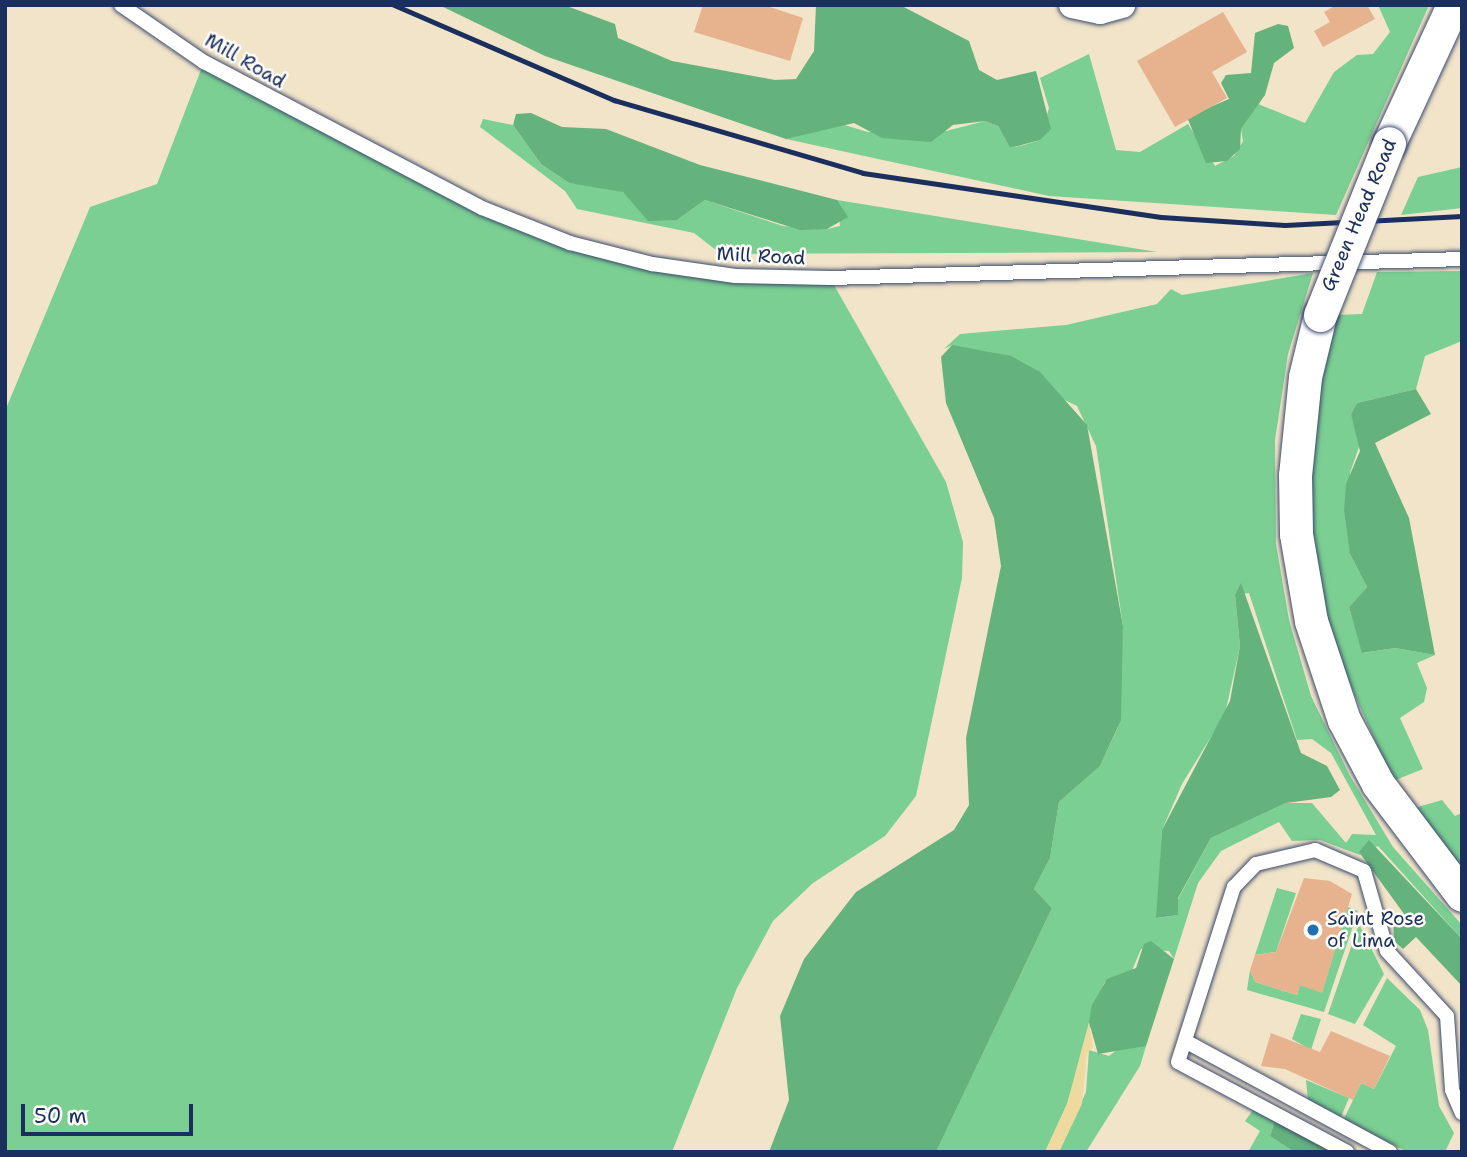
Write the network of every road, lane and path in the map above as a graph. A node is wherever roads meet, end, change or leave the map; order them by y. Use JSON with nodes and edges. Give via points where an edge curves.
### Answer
{"nodes":[{"id":1,"x":121,"y":5,"type":"edge"},
{"id":2,"x":1122,"y":5,"type":"edge"},
{"id":3,"x":1452,"y":5,"type":"edge"},
{"id":4,"x":1075,"y":7,"type":"edge"},
{"id":5,"x":1462,"y":259,"type":"edge"},
{"id":6,"x":1462,"y":895,"type":"edge"},
{"id":7,"x":1185,"y":1041,"type":"junction"},
{"id":8,"x":1292,"y":1097,"type":"junction"},
{"id":9,"x":1462,"y":1113,"type":"edge"},
{"id":10,"x":1283,"y":1118,"type":"junction"},
{"id":11,"x":1347,"y":1152,"type":"edge"},
{"id":12,"x":1390,"y":1152,"type":"edge"}],
"edges":[{"from":1,"to":5,"type":"lane","name":"Mill Road","via":[[204,62],[482,208],[570,243],[652,264],[735,276],[830,278]]},
{"from":2,"to":4,"type":"street"},
{"from":3,"to":6,"type":"street","name":"Green Head Road","bridge":true,"via":[[1389,142],[1320,315],[1305,377],[1295,475],[1297,544],[1311,621],[1344,720],[1378,784]]},
{"from":7,"to":8,"type":"lane"},
{"from":7,"to":9,"type":"lane","via":[[1237,879],[1250,867],[1297,851],[1327,852],[1364,871],[1387,951],[1445,1012],[1454,1099]]},
{"from":7,"to":10,"type":"lane","via":[[1178,1062]]},
{"from":8,"to":10,"type":"lane"},
{"from":8,"to":12,"type":"lane"},
{"from":10,"to":11,"type":"lane"}]}
